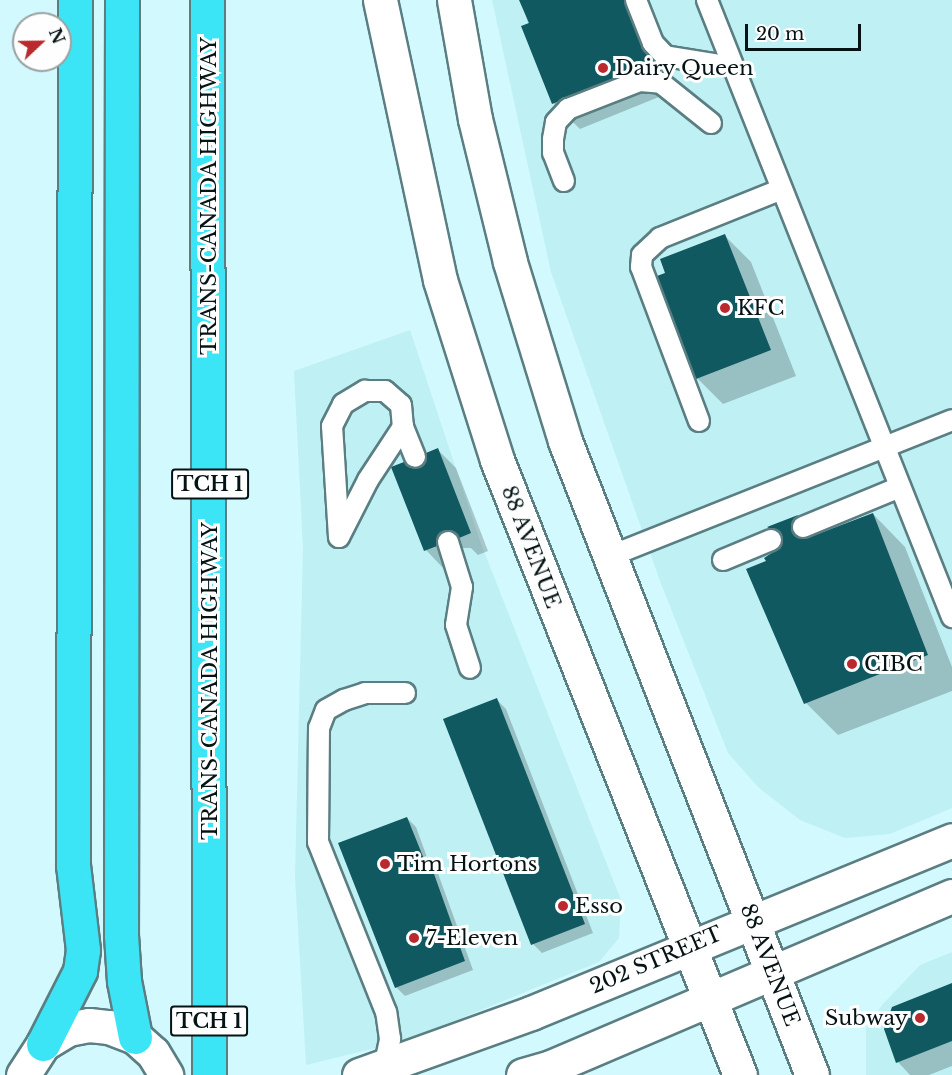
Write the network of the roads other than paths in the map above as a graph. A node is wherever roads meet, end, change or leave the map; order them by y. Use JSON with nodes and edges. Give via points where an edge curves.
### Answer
{"nodes":[{"id":1,"x":75,"y":0,"type":"edge"},
{"id":2,"x":123,"y":0,"type":"edge"},
{"id":3,"x":207,"y":0,"type":"edge"},
{"id":4,"x":380,"y":0,"type":"edge"},
{"id":5,"x":454,"y":0,"type":"edge"},
{"id":6,"x":636,"y":0,"type":"edge"},
{"id":7,"x":706,"y":0,"type":"edge"},
{"id":8,"x":733,"y":67,"type":"junction"},
{"id":9,"x":711,"y":123,"type":"dead end"},
{"id":10,"x":564,"y":181,"type":"dead end"},
{"id":11,"x":782,"y":189,"type":"junction"},
{"id":12,"x":952,"y":420,"type":"edge"},
{"id":13,"x":699,"y":421,"type":"dead end"},
{"id":14,"x":404,"y":427,"type":"junction"},
{"id":15,"x":885,"y":447,"type":"junction"},
{"id":16,"x":415,"y":457,"type":"dead end"},
{"id":17,"x":900,"y":487,"type":"junction"},
{"id":18,"x":803,"y":527,"type":"dead end"},
{"id":19,"x":771,"y":540,"type":"dead end"},
{"id":20,"x":448,"y":542,"type":"dead end"},
{"id":21,"x":608,"y":557,"type":"junction"},
{"id":22,"x":723,"y":560,"type":"dead end"},
{"id":23,"x":952,"y":617,"type":"edge"},
{"id":24,"x":470,"y":668,"type":"dead end"},
{"id":25,"x":405,"y":693,"type":"dead end"},
{"id":26,"x":952,"y":840,"type":"edge"},
{"id":27,"x":952,"y":896,"type":"edge"},
{"id":28,"x":753,"y":920,"type":"junction"},
{"id":29,"x":688,"y":947,"type":"junction"},
{"id":30,"x":772,"y":972,"type":"junction"},
{"id":31,"x":709,"y":999,"type":"junction"},
{"id":32,"x":135,"y":1037,"type":"junction"},
{"id":33,"x":26,"y":1065,"type":"edge"},
{"id":34,"x":371,"y":1072,"type":"edge"},
{"id":35,"x":166,"y":1075,"type":"edge"},
{"id":36,"x":209,"y":1075,"type":"edge"},
{"id":37,"x":523,"y":1075,"type":"edge"},
{"id":38,"x":740,"y":1075,"type":"edge"},
{"id":39,"x":812,"y":1075,"type":"edge"}],
"edges":[{"from":1,"to":33,"type":"highway","via":[[73,865],[82,950],[80,971]]},
{"from":2,"to":32,"type":"highway","via":[[121,935],[124,981]]},
{"from":3,"to":36,"type":"highway","name":"TRANS-CANADA HIGHWAY","number":"TCH 1"},
{"from":4,"to":29,"type":"main road","name":"88 AVENUE","via":[[440,280],[497,460]]},
{"from":5,"to":21,"type":"main road","name":"88 AVENUE","via":[[475,119],[510,262],[565,441]]},
{"from":6,"to":8,"type":"lane","via":[[653,43],[665,56]]},
{"from":7,"to":8,"type":"lane"},
{"from":8,"to":11,"type":"lane"},
{"from":9,"to":10,"type":"lane","via":[[661,83],[640,81],[568,109],[556,122],[553,153]]},
{"from":11,"to":13,"type":"lane","via":[[660,238],[642,255],[641,267]]},
{"from":11,"to":15,"type":"lane"},
{"from":12,"to":15,"type":"lane"},
{"from":14,"to":14,"type":"lane","via":[[368,480],[339,537],[332,426],[343,404],[365,392],[385,391],[401,405]]},
{"from":14,"to":16,"type":"lane"},
{"from":15,"to":17,"type":"lane"},
{"from":15,"to":21,"type":"lane"},
{"from":17,"to":18,"type":"lane"},
{"from":17,"to":23,"type":"lane"},
{"from":19,"to":22,"type":"lane"},
{"from":20,"to":24,"type":"lane","via":[[462,587],[456,625]]},
{"from":21,"to":28,"type":"main road","name":"88 AVENUE"},
{"from":25,"to":34,"type":"lane","via":[[365,693],[344,700],[326,710],[319,728],[318,842],[386,1012],[390,1040]]},
{"from":26,"to":28,"type":"main road","name":"202 STREET"},
{"from":27,"to":30,"type":"main road"},
{"from":28,"to":29,"type":"main road","name":"202 STREET"},
{"from":28,"to":30,"type":"main road","name":"88 AVENUE"},
{"from":29,"to":31,"type":"main road","name":"88 AVENUE"},
{"from":29,"to":34,"type":"main road","name":"202 STREET"},
{"from":30,"to":31,"type":"main road"},
{"from":30,"to":39,"type":"main road","name":"88 AVENUE"},
{"from":31,"to":37,"type":"main road"},
{"from":31,"to":38,"type":"main road","name":"88 AVENUE"},
{"from":32,"to":33,"type":"main road","via":[[109,1027],[68,1029]]},
{"from":32,"to":35,"type":"main road","via":[[153,1053]]}]}
